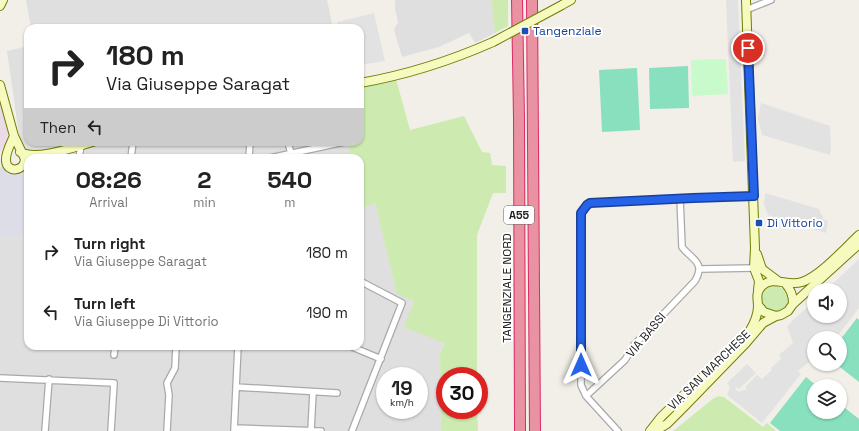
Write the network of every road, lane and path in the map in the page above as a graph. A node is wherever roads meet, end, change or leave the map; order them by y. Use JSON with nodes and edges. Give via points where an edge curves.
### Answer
{"nodes":[{"id":1,"x":3,"y":0,"type":"edge"},
{"id":2,"x":517,"y":0,"type":"edge"},
{"id":3,"x":532,"y":0,"type":"edge"},
{"id":4,"x":571,"y":0,"type":"edge"},
{"id":5,"x":746,"y":0,"type":"edge"},
{"id":6,"x":771,"y":0,"type":"edge"},
{"id":7,"x":0,"y":6,"type":"edge"},
{"id":8,"x":746,"y":10,"type":"junction"},
{"id":9,"x":364,"y":82,"type":"edge"},
{"id":10,"x":0,"y":85,"type":"edge"},
{"id":11,"x":14,"y":136,"type":"junction"},
{"id":12,"x":81,"y":146,"type":"joint"},
{"id":13,"x":329,"y":146,"type":"edge"},
{"id":14,"x":22,"y":153,"type":"junction"},
{"id":15,"x":28,"y":154,"type":"edge"},
{"id":16,"x":51,"y":154,"type":"edge"},
{"id":17,"x":80,"y":154,"type":"edge"},
{"id":18,"x":299,"y":154,"type":"edge"},
{"id":19,"x":7,"y":155,"type":"junction"},
{"id":20,"x":24,"y":158,"type":"edge"},
{"id":21,"x":0,"y":161,"type":"edge"},
{"id":22,"x":24,"y":165,"type":"edge"},
{"id":23,"x":0,"y":167,"type":"edge"},
{"id":24,"x":9,"y":167,"type":"junction"},
{"id":25,"x":754,"y":196,"type":"junction"},
{"id":26,"x":680,"y":198,"type":"junction"},
{"id":27,"x":859,"y":235,"type":"edge"},
{"id":28,"x":859,"y":244,"type":"edge"},
{"id":29,"x":755,"y":248,"type":"junction"},
{"id":30,"x":754,"y":268,"type":"junction"},
{"id":31,"x":700,"y":269,"type":"junction"},
{"id":32,"x":781,"y":282,"type":"junction"},
{"id":33,"x":364,"y":283,"type":"edge"},
{"id":34,"x":758,"y":291,"type":"junction"},
{"id":35,"x":793,"y":304,"type":"junction"},
{"id":36,"x":758,"y":305,"type":"junction"},
{"id":37,"x":776,"y":316,"type":"junction"},
{"id":38,"x":115,"y":350,"type":"edge"},
{"id":39,"x":176,"y":350,"type":"edge"},
{"id":40,"x":238,"y":350,"type":"edge"},
{"id":41,"x":360,"y":350,"type":"edge"},
{"id":42,"x":114,"y":356,"type":"dead end"},
{"id":43,"x":381,"y":359,"type":"junction"},
{"id":44,"x":0,"y":378,"type":"edge"},
{"id":45,"x":49,"y":379,"type":"junction"},
{"id":46,"x":236,"y":387,"type":"junction"},
{"id":47,"x":314,"y":392,"type":"junction"},
{"id":48,"x":337,"y":393,"type":"dead end"},
{"id":49,"x":586,"y":396,"type":"junction"},
{"id":50,"x":234,"y":429,"type":"edge"},
{"id":51,"x":311,"y":430,"type":"junction"},
{"id":52,"x":45,"y":431,"type":"edge"},
{"id":53,"x":111,"y":431,"type":"edge"},
{"id":54,"x":167,"y":431,"type":"edge"},
{"id":55,"x":321,"y":431,"type":"edge"},
{"id":56,"x":352,"y":431,"type":"edge"},
{"id":57,"x":520,"y":431,"type":"edge"},
{"id":58,"x":535,"y":431,"type":"edge"},
{"id":59,"x":618,"y":431,"type":"edge"},
{"id":60,"x":650,"y":431,"type":"edge"},
{"id":61,"x":655,"y":431,"type":"edge"}],
"edges":[{"from":1,"to":7,"type":"street"},
{"from":2,"to":57,"type":"highway","name":"TANGENZIALE NORD","number":"A55"},
{"from":3,"to":58,"type":"highway","number":"A55"},
{"from":4,"to":9,"type":"street","bridge":true,"via":[[493,42],[464,54],[419,70]]},
{"from":5,"to":8,"type":"street"},
{"from":6,"to":8,"type":"street"},
{"from":8,"to":25,"type":"street"},
{"from":10,"to":11,"type":"street"},
{"from":11,"to":14,"type":"street"},
{"from":11,"to":19,"type":"street"},
{"from":12,"to":16,"type":"street"},
{"from":12,"to":17,"type":"street"},
{"from":13,"to":18,"type":"street"},
{"from":14,"to":15,"type":"street"},
{"from":14,"to":19,"type":"street","via":[[13,151]]},
{"from":14,"to":20,"type":"street"},
{"from":19,"to":21,"type":"street"},
{"from":19,"to":24,"type":"street","via":[[6,162]]},
{"from":22,"to":24,"type":"street","via":[[16,170]]},
{"from":23,"to":24,"type":"street"},
{"from":25,"to":26,"type":"street"},
{"from":25,"to":29,"type":"street"},
{"from":26,"to":31,"type":"street","via":[[682,247],[694,258]]},
{"from":26,"to":49,"type":"street","via":[[590,203],[582,210],[581,385]]},
{"from":27,"to":32,"type":"street","via":[[804,282]]},
{"from":28,"to":35,"type":"street","name":"VIA SAN MARCHESE"},
{"from":29,"to":30,"type":"street","name":"VIA SAN MARCHESE"},
{"from":29,"to":32,"type":"street","via":[[762,269]]},
{"from":30,"to":31,"type":"street"},
{"from":30,"to":34,"type":"street","name":"VIA SAN MARCHESE","via":[[759,281]]},
{"from":31,"to":49,"type":"street","name":"VIA BASSI","via":[[695,281],[634,345],[625,360]]},
{"from":32,"to":34,"type":"street","via":[[771,281]]},
{"from":32,"to":35,"type":"street","via":[[790,290]]},
{"from":33,"to":43,"type":"street","via":[[402,303]]},
{"from":34,"to":36,"type":"street","name":"VIA SAN MARCHESE"},
{"from":35,"to":37,"type":"street","name":"VIA SAN MARCHESE","via":[[788,311]]},
{"from":36,"to":37,"type":"street","via":[[764,312]]},
{"from":36,"to":60,"type":"street","name":"VIA SAN MARCHESE","via":[[754,325],[749,332],[661,417]]},
{"from":37,"to":61,"type":"street","name":"VIA SAN MARCHESE","via":[[763,323],[750,340],[667,424]]},
{"from":38,"to":42,"type":"street"},
{"from":39,"to":54,"type":"street","via":[[175,368],[167,383]]},
{"from":40,"to":46,"type":"street"},
{"from":41,"to":43,"type":"street"},
{"from":43,"to":56,"type":"street"},
{"from":44,"to":45,"type":"street"},
{"from":45,"to":52,"type":"street"},
{"from":45,"to":53,"type":"street","via":[[114,383]]},
{"from":46,"to":47,"type":"street"},
{"from":46,"to":50,"type":"street"},
{"from":47,"to":48,"type":"street"},
{"from":47,"to":51,"type":"street"},
{"from":49,"to":59,"type":"street"},
{"from":50,"to":51,"type":"street"},
{"from":51,"to":55,"type":"street"}]}
